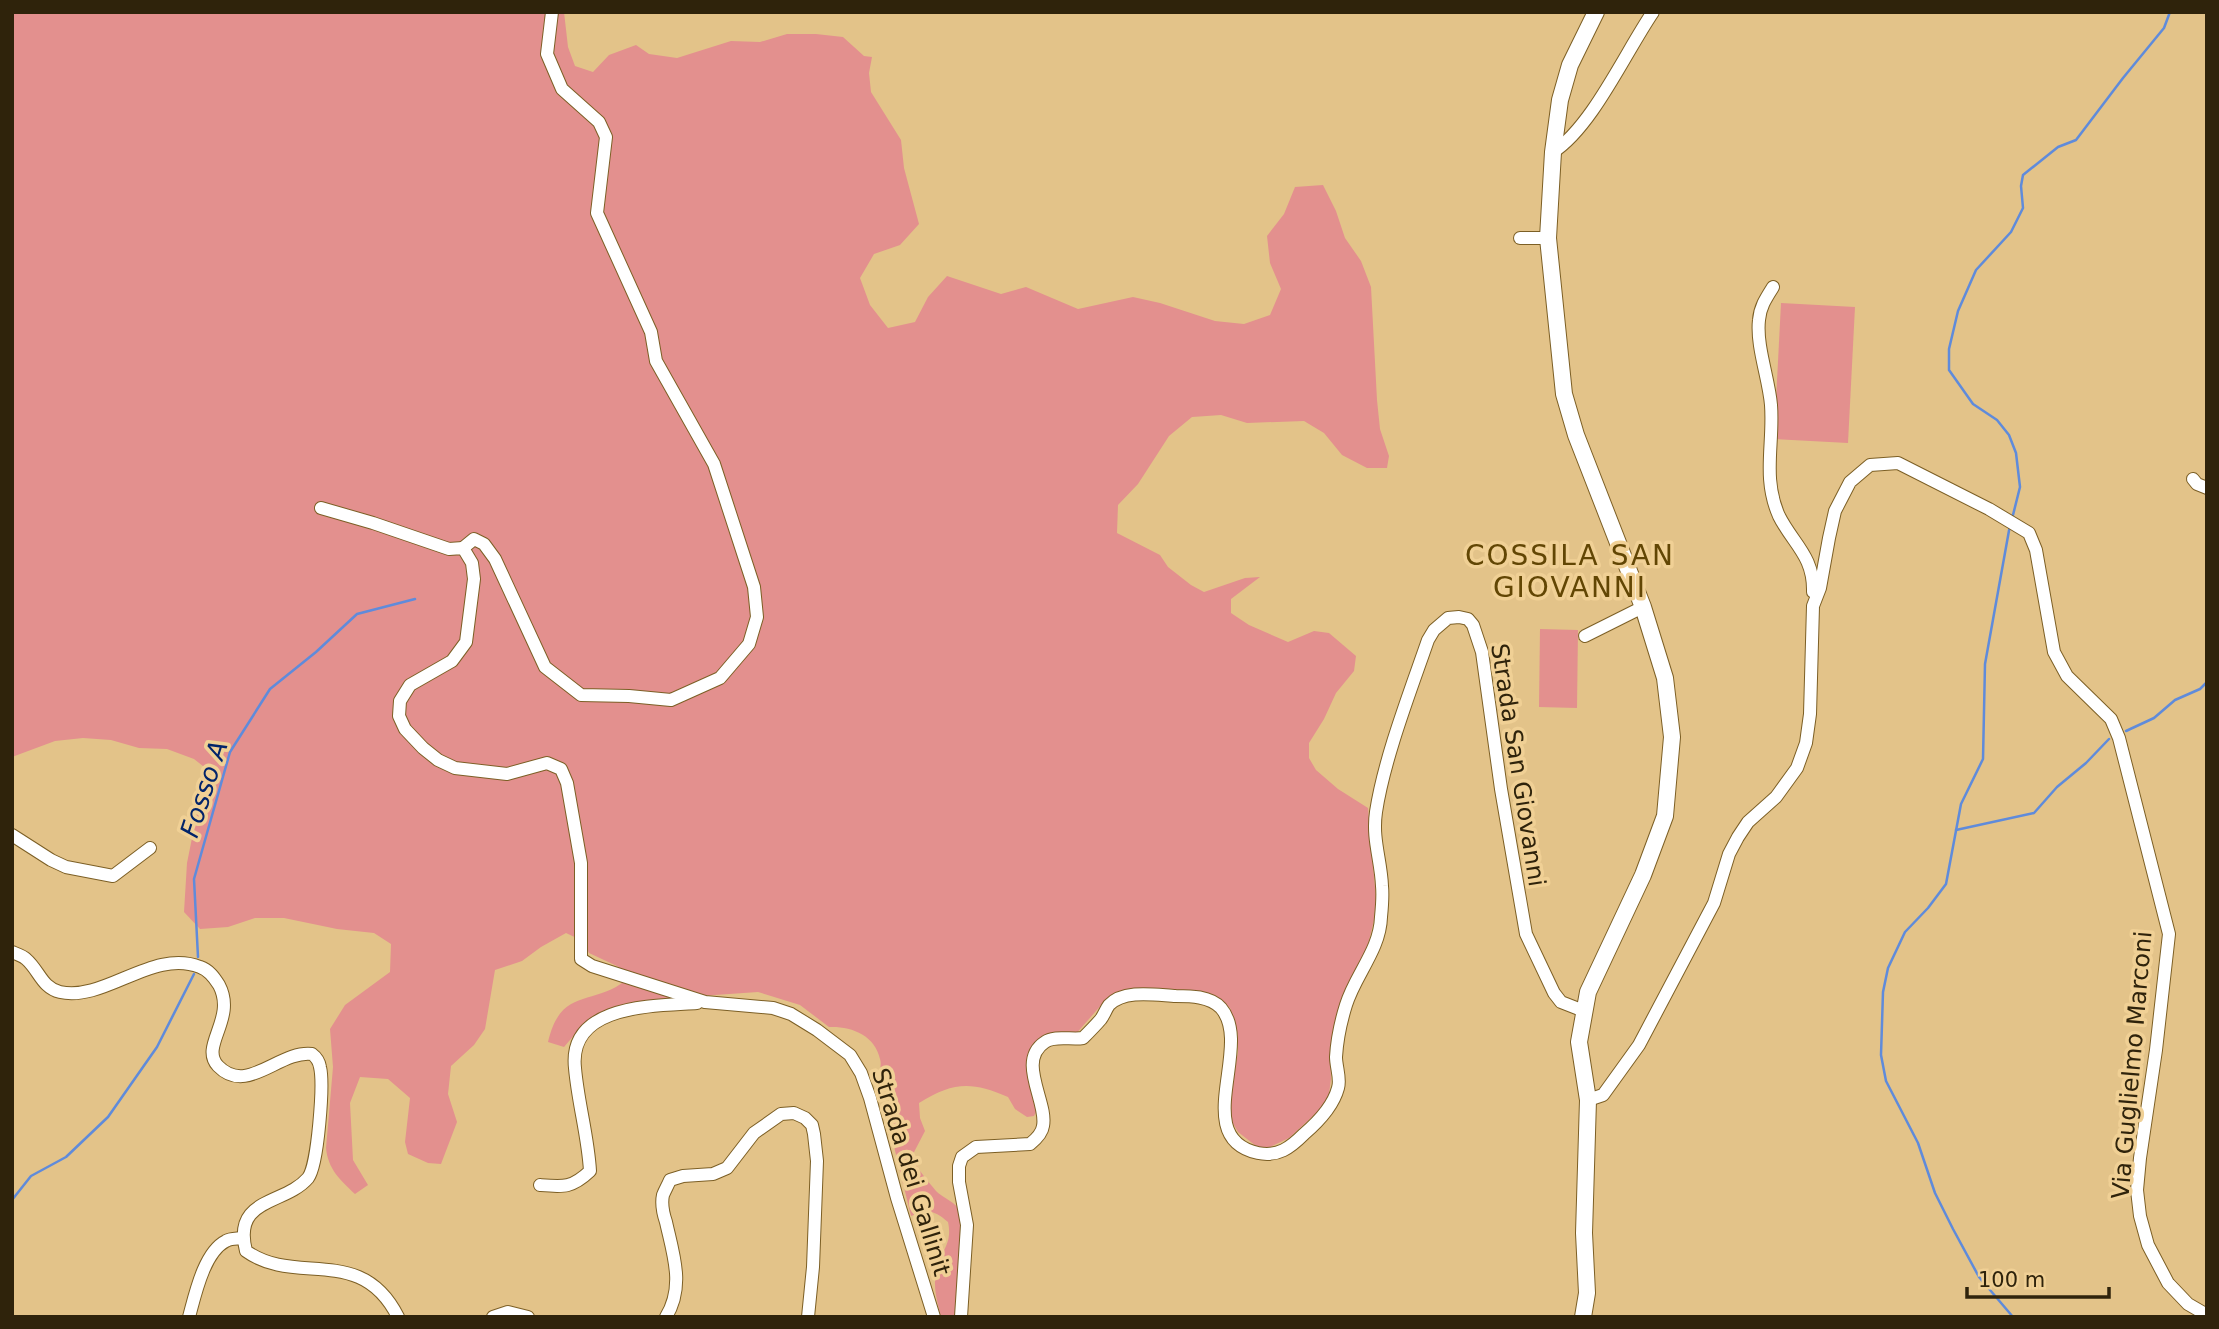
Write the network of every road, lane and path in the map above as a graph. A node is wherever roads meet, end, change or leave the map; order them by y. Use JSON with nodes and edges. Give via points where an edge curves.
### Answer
{"nodes":[{"id":1,"x":552,"y":12,"type":"edge"},
{"id":2,"x":1596,"y":12,"type":"edge"},
{"id":3,"x":1653,"y":12,"type":"edge"},
{"id":4,"x":1553,"y":152,"type":"junction"},
{"id":5,"x":1520,"y":238,"type":"dead end"},
{"id":6,"x":1548,"y":238,"type":"junction"},
{"id":7,"x":1773,"y":287,"type":"dead end"},
{"id":8,"x":2193,"y":479,"type":"dead end"},
{"id":9,"x":2207,"y":488,"type":"edge"},
{"id":10,"x":321,"y":508,"type":"dead end"},
{"id":11,"x":463,"y":548,"type":"junction"},
{"id":12,"x":1813,"y":606,"type":"junction"},
{"id":13,"x":1643,"y":607,"type":"junction"},
{"id":14,"x":1584,"y":636,"type":"dead end"},
{"id":15,"x":12,"y":835,"type":"edge"},
{"id":16,"x":150,"y":848,"type":"dead end"},
{"id":17,"x":13,"y":951,"type":"edge"},
{"id":18,"x":705,"y":1002,"type":"junction"},
{"id":19,"x":1584,"y":1011,"type":"junction"},
{"id":20,"x":1588,"y":1100,"type":"junction"},
{"id":21,"x":540,"y":1185,"type":"dead end"},
{"id":22,"x":243,"y":1238,"type":"junction"},
{"id":23,"x":2207,"y":1315,"type":"edge"},
{"id":24,"x":189,"y":1317,"type":"edge"},
{"id":25,"x":398,"y":1317,"type":"edge"},
{"id":26,"x":493,"y":1317,"type":"edge"},
{"id":27,"x":528,"y":1317,"type":"edge"},
{"id":28,"x":666,"y":1317,"type":"edge"},
{"id":29,"x":808,"y":1317,"type":"edge"},
{"id":30,"x":933,"y":1317,"type":"edge"},
{"id":31,"x":961,"y":1317,"type":"edge"},
{"id":32,"x":1583,"y":1317,"type":"edge"}],
"edges":[{"from":1,"to":11,"type":"street","via":[[547,54],[562,89],[599,122],[607,137],[597,213],[651,332],[656,361],[714,464],[754,587],[757,617],[749,644],[720,678],[671,701],[581,695],[545,667],[484,544],[474,540]]},
{"from":2,"to":4,"type":"main road","via":[[1570,65]]},
{"from":3,"to":4,"type":"street","via":[[1584,123]]},
{"from":4,"to":6,"type":"main road"},
{"from":5,"to":6,"type":"street"},
{"from":6,"to":13,"type":"main road","via":[[1568,415]]},
{"from":7,"to":12,"type":"street","via":[[1761,306],[1758,324],[1771,405],[1768,482],[1779,515],[1814,576]]},
{"from":8,"to":9,"type":"street"},
{"from":10,"to":11,"type":"street","via":[[449,549]]},
{"from":11,"to":18,"type":"street","name":"Strada dei Gallinit","via":[[474,579],[466,642],[452,661],[410,685],[400,701],[399,716],[405,729],[438,760],[455,768],[507,774],[547,763],[561,769],[581,863],[581,959]]},
{"from":12,"to":20,"type":"street","via":[[1810,714],[1797,768],[1738,837],[1714,903],[1639,1045],[1603,1095]]},
{"from":12,"to":23,"type":"street","name":"Via Guglielmo Marconi","via":[[1835,511],[1850,482],[1870,465],[1898,463],[2029,533],[2054,652],[2067,676],[2111,719],[2119,738],[2169,933],[2137,1190],[2148,1245],[2168,1283],[2188,1304]]},
{"from":13,"to":14,"type":"street"},
{"from":13,"to":19,"type":"main road","via":[[1665,678],[1672,737],[1665,816],[1588,992]]},
{"from":15,"to":16,"type":"street","via":[[66,867],[113,876]]},
{"from":17,"to":22,"type":"street","via":[[26,958],[41,980],[64,993],[90,990],[165,965],[203,968],[213,975],[224,998],[225,1010],[212,1048],[218,1066],[238,1077],[295,1054],[317,1058],[319,1125],[310,1176],[252,1212]]},
{"from":18,"to":21,"type":"street","via":[[616,1013],[591,1024],[575,1053],[590,1171],[577,1183]]},
{"from":18,"to":30,"type":"street","name":"Strada dei Gallinit","via":[[782,1011],[850,1055],[870,1098]]},
{"from":19,"to":20,"type":"main road","via":[[1579,1042]]},
{"from":19,"to":31,"type":"street","name":"Strada San Giovanni","via":[[1561,1002],[1554,993],[1526,934],[1482,652],[1468,619],[1448,618],[1428,640],[1381,785],[1375,814],[1381,920],[1373,952],[1346,1004],[1336,1058],[1340,1086],[1330,1106],[1284,1151],[1270,1155],[1240,1144],[1225,1124],[1223,1110],[1230,1055],[1226,1019],[1221,1008],[1203,998],[1129,996],[1109,1005],[1083,1038],[1045,1041],[1033,1062],[1043,1126],[1037,1137],[1030,1144],[975,1147],[962,1157],[959,1166],[967,1225]]},
{"from":20,"to":32,"type":"main road"},
{"from":22,"to":24,"type":"street","via":[[228,1239],[218,1246],[198,1281]]},
{"from":22,"to":25,"type":"street","via":[[246,1251],[266,1262],[359,1277],[383,1294]]},
{"from":26,"to":27,"type":"street","via":[[508,1312]]},
{"from":28,"to":29,"type":"street","via":[[678,1283],[662,1209],[670,1180],[727,1168],[754,1133],[780,1114],[794,1113],[811,1125],[817,1161]]}]}
